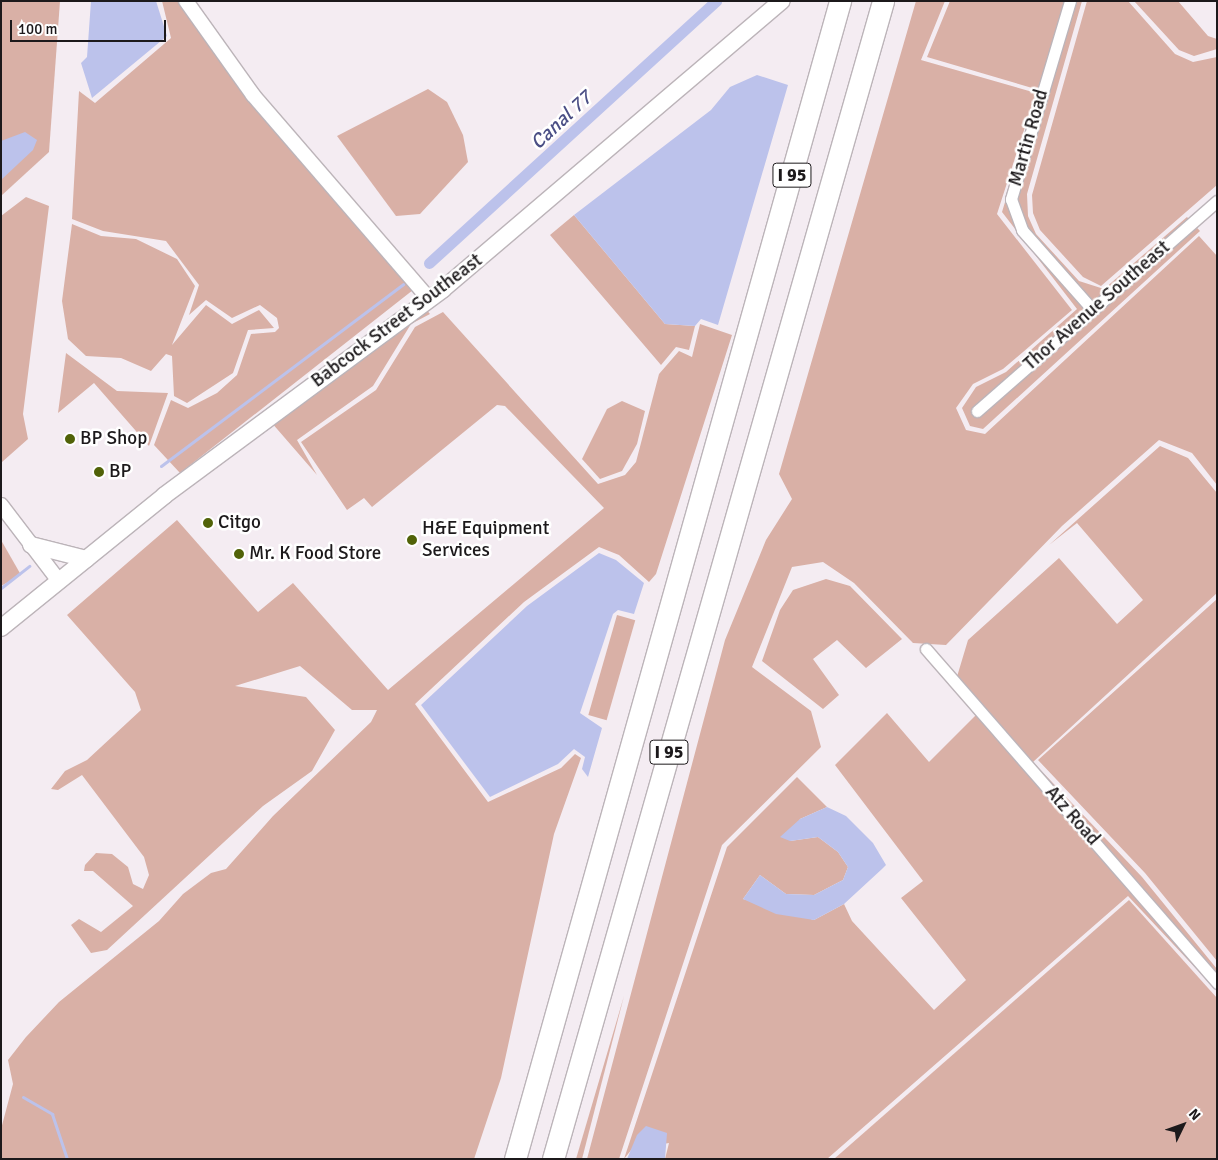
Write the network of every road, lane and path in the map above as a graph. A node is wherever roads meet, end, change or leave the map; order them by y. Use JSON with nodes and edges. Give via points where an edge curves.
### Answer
{"nodes":[{"id":1,"x":186,"y":1,"type":"edge"},
{"id":2,"x":782,"y":1,"type":"edge"},
{"id":3,"x":840,"y":1,"type":"edge"},
{"id":4,"x":883,"y":1,"type":"edge"},
{"id":5,"x":1070,"y":1,"type":"edge"},
{"id":6,"x":1217,"y":201,"type":"edge"},
{"id":7,"x":429,"y":299,"type":"junction"},
{"id":8,"x":1092,"y":310,"type":"junction"},
{"id":9,"x":977,"y":411,"type":"dead end"},
{"id":10,"x":1,"y":505,"type":"edge"},
{"id":11,"x":31,"y":545,"type":"junction"},
{"id":12,"x":86,"y":559,"type":"junction"},
{"id":13,"x":59,"y":581,"type":"junction"},
{"id":14,"x":1,"y":628,"type":"edge"},
{"id":15,"x":926,"y":649,"type":"dead end"},
{"id":16,"x":1217,"y":983,"type":"edge"},
{"id":17,"x":515,"y":1159,"type":"edge"},
{"id":18,"x":554,"y":1159,"type":"edge"}],
"edges":[{"from":1,"to":7,"type":"street","via":[[253,95]]},
{"from":2,"to":7,"type":"main road","name":"Babcock Street Southeast"},
{"from":3,"to":17,"type":"highway","number":"I 95"},
{"from":4,"to":18,"type":"highway","number":"I 95"},
{"from":5,"to":8,"type":"street","name":"Martin Road","via":[[1012,199],[1022,230]]},
{"from":6,"to":8,"type":"street","name":"Thor Avenue Southeast"},
{"from":7,"to":12,"type":"main road","name":"Babcock Street Southeast","via":[[220,454]]},
{"from":8,"to":9,"type":"street","name":"Thor Avenue Southeast"},
{"from":10,"to":11,"type":"street"},
{"from":11,"to":12,"type":"main road"},
{"from":11,"to":13,"type":"street"},
{"from":12,"to":13,"type":"main road","name":"Babcock Street Southeast"},
{"from":13,"to":14,"type":"main road","name":"Babcock Street Southeast"},
{"from":15,"to":16,"type":"street","name":"Atz Road"}]}
